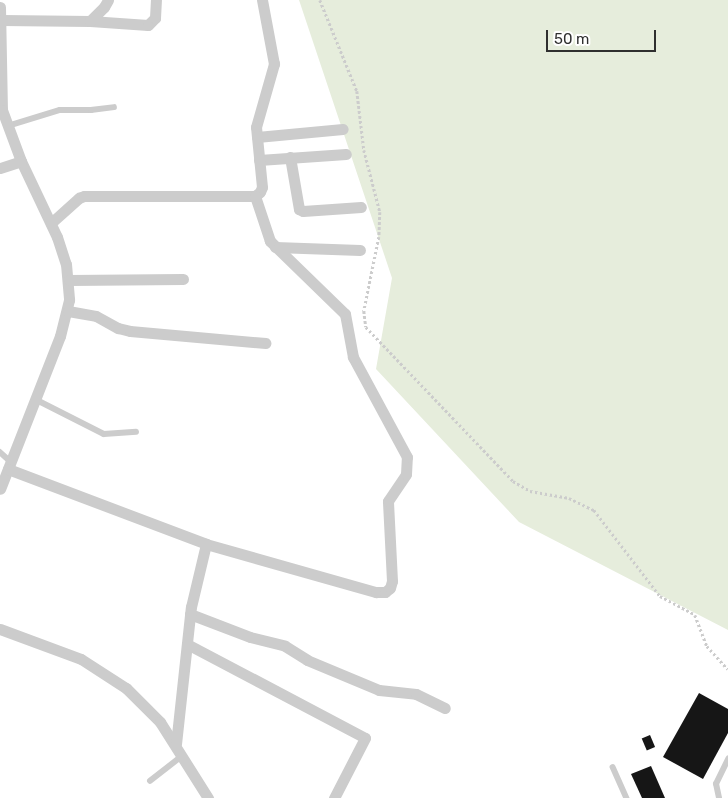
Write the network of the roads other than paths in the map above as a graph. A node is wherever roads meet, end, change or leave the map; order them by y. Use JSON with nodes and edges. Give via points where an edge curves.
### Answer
{"nodes":[{"id":1,"x":108,"y":0,"type":"edge"},
{"id":2,"x":156,"y":0,"type":"edge"},
{"id":3,"x":262,"y":0,"type":"edge"},
{"id":4,"x":0,"y":7,"type":"edge"},
{"id":5,"x":2,"y":20,"type":"junction"},
{"id":6,"x":90,"y":21,"type":"junction"},
{"id":7,"x":1,"y":46,"type":"edge"},
{"id":8,"x":114,"y":107,"type":"dead end"},
{"id":9,"x":4,"y":126,"type":"edge"},
{"id":10,"x":343,"y":128,"type":"dead end"},
{"id":11,"x":257,"y":137,"type":"junction"},
{"id":12,"x":346,"y":154,"type":"dead end"},
{"id":13,"x":290,"y":157,"type":"junction"},
{"id":14,"x":259,"y":160,"type":"junction"},
{"id":15,"x":21,"y":161,"type":"junction"},
{"id":16,"x":0,"y":168,"type":"edge"},
{"id":17,"x":255,"y":196,"type":"junction"},
{"id":18,"x":360,"y":206,"type":"dead end"},
{"id":19,"x":51,"y":223,"type":"junction"},
{"id":20,"x":275,"y":247,"type":"junction"},
{"id":21,"x":360,"y":250,"type":"dead end"},
{"id":22,"x":69,"y":280,"type":"junction"},
{"id":23,"x":183,"y":280,"type":"dead end"},
{"id":24,"x":68,"y":311,"type":"junction"},
{"id":25,"x":265,"y":343,"type":"dead end"},
{"id":26,"x":35,"y":400,"type":"junction"},
{"id":27,"x":136,"y":432,"type":"dead end"},
{"id":28,"x":0,"y":452,"type":"edge"},
{"id":29,"x":10,"y":466,"type":"junction"},
{"id":30,"x":0,"y":489,"type":"edge"},
{"id":31,"x":206,"y":544,"type":"junction"},
{"id":32,"x":190,"y":614,"type":"junction"},
{"id":33,"x":0,"y":629,"type":"edge"},
{"id":34,"x":187,"y":644,"type":"junction"},
{"id":35,"x":445,"y":708,"type":"dead end"},
{"id":36,"x":176,"y":744,"type":"junction"},
{"id":37,"x":182,"y":756,"type":"junction"},
{"id":38,"x":728,"y":759,"type":"edge"},
{"id":39,"x":613,"y":767,"type":"dead end"},
{"id":40,"x":150,"y":781,"type":"dead end"},
{"id":41,"x":208,"y":798,"type":"edge"},
{"id":42,"x":334,"y":798,"type":"edge"},
{"id":43,"x":627,"y":798,"type":"edge"},
{"id":44,"x":719,"y":798,"type":"edge"}],
"edges":[{"from":1,"to":6,"type":"street"},
{"from":2,"to":6,"type":"street","via":[[155,18],[148,25]]},
{"from":3,"to":11,"type":"street","via":[[274,64],[258,118]]},
{"from":4,"to":5,"type":"street"},
{"from":5,"to":6,"type":"street"},
{"from":5,"to":7,"type":"street"},
{"from":7,"to":9,"type":"street","via":[[0,94]]},
{"from":8,"to":9,"type":"lane","via":[[60,110]]},
{"from":9,"to":15,"type":"street"},
{"from":10,"to":11,"type":"street"},
{"from":11,"to":14,"type":"street"},
{"from":12,"to":13,"type":"street"},
{"from":13,"to":14,"type":"street"},
{"from":13,"to":18,"type":"street","via":[[299,209]]},
{"from":14,"to":17,"type":"street","via":[[262,187]]},
{"from":15,"to":16,"type":"street"},
{"from":15,"to":19,"type":"street"},
{"from":17,"to":19,"type":"street","via":[[84,196]]},
{"from":17,"to":20,"type":"street"},
{"from":19,"to":22,"type":"street"},
{"from":20,"to":21,"type":"street"},
{"from":20,"to":31,"type":"street","via":[[345,314],[353,357],[407,457],[406,474],[388,501],[392,581],[390,588],[376,592]]},
{"from":22,"to":23,"type":"street"},
{"from":22,"to":24,"type":"street"},
{"from":24,"to":25,"type":"street","via":[[96,316],[130,331]]},
{"from":24,"to":26,"type":"street"},
{"from":26,"to":27,"type":"lane","via":[[104,434]]},
{"from":26,"to":29,"type":"street"},
{"from":28,"to":29,"type":"lane"},
{"from":29,"to":30,"type":"street"},
{"from":29,"to":31,"type":"street"},
{"from":31,"to":32,"type":"street"},
{"from":32,"to":34,"type":"street"},
{"from":32,"to":35,"type":"street","via":[[250,637],[285,646],[310,661],[378,690],[416,694]]},
{"from":33,"to":36,"type":"street","via":[[82,659],[126,688],[160,722]]},
{"from":34,"to":36,"type":"street"},
{"from":34,"to":42,"type":"street","via":[[365,738]]},
{"from":36,"to":37,"type":"street"},
{"from":37,"to":40,"type":"lane"},
{"from":37,"to":41,"type":"street"},
{"from":38,"to":44,"type":"lane","via":[[716,784]]},
{"from":39,"to":43,"type":"lane"}]}
